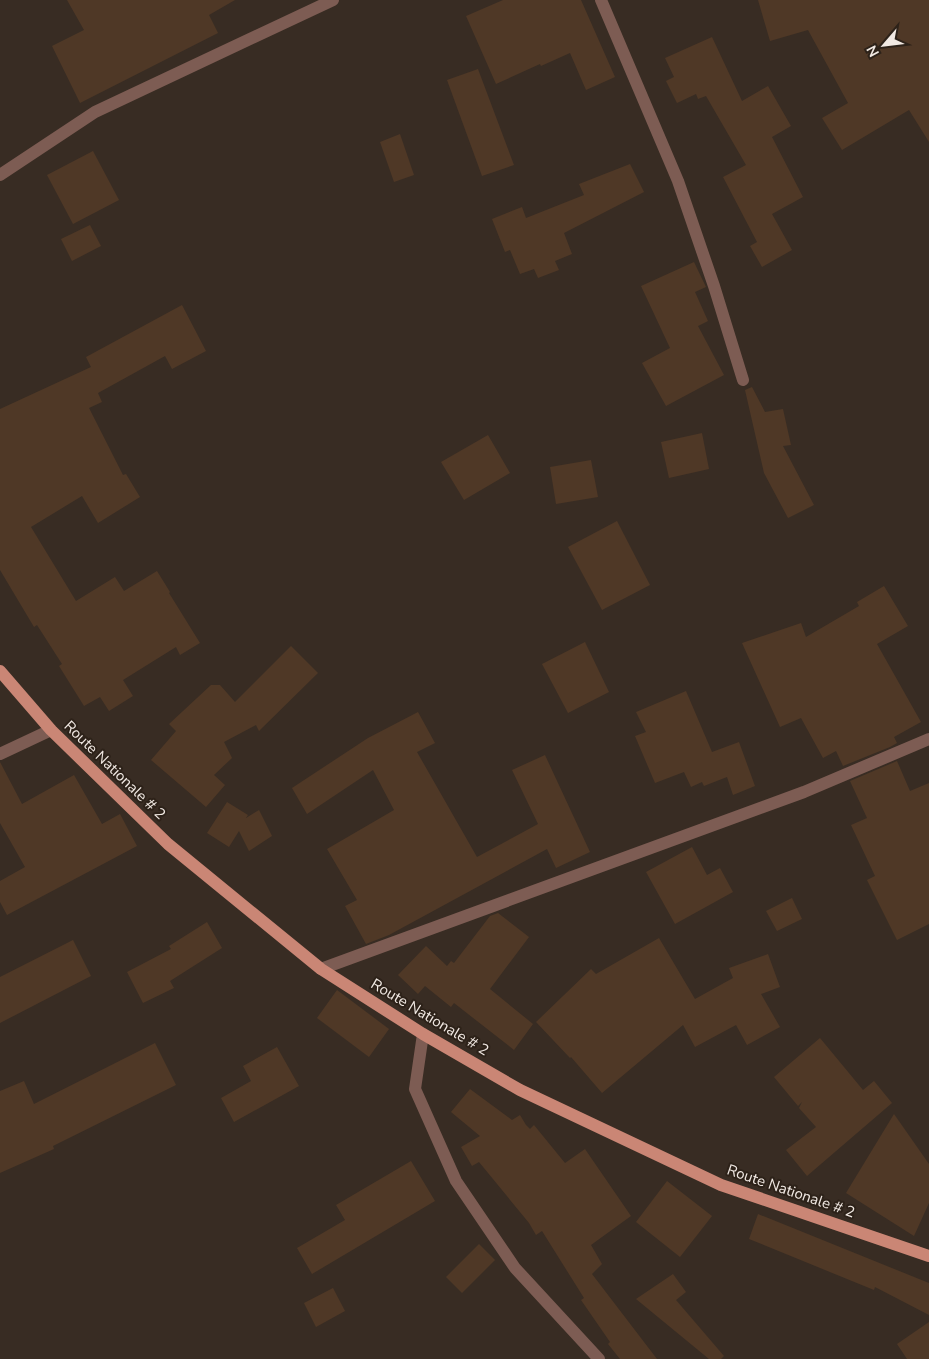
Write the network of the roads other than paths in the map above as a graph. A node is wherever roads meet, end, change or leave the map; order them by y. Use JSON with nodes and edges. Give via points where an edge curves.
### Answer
{"nodes":[{"id":1,"x":333,"y":0,"type":"edge"},
{"id":2,"x":601,"y":0,"type":"edge"},
{"id":3,"x":0,"y":175,"type":"edge"},
{"id":4,"x":743,"y":380,"type":"dead end"},
{"id":5,"x":0,"y":671,"type":"edge"},
{"id":6,"x":51,"y":730,"type":"junction"},
{"id":7,"x":929,"y":739,"type":"edge"},
{"id":8,"x":0,"y":754,"type":"edge"},
{"id":9,"x":321,"y":969,"type":"junction"},
{"id":10,"x":423,"y":1034,"type":"junction"},
{"id":11,"x":929,"y":1256,"type":"edge"},
{"id":12,"x":599,"y":1359,"type":"edge"}],
"edges":[{"from":1,"to":3,"type":"street","via":[[95,112]]},
{"from":2,"to":4,"type":"street","via":[[678,181]]},
{"from":5,"to":6,"type":"main road","name":"Route Nationale # 2"},
{"from":6,"to":8,"type":"street"},
{"from":6,"to":9,"type":"main road","name":"Route Nationale # 2","via":[[168,844]]},
{"from":7,"to":9,"type":"street","via":[[804,792]]},
{"from":9,"to":10,"type":"main road","name":"Route Nationale # 2"},
{"from":10,"to":11,"type":"main road","name":"Route Nationale # 2","via":[[520,1090],[721,1185]]},
{"from":10,"to":12,"type":"street","via":[[415,1089],[456,1181],[515,1268]]}]}
